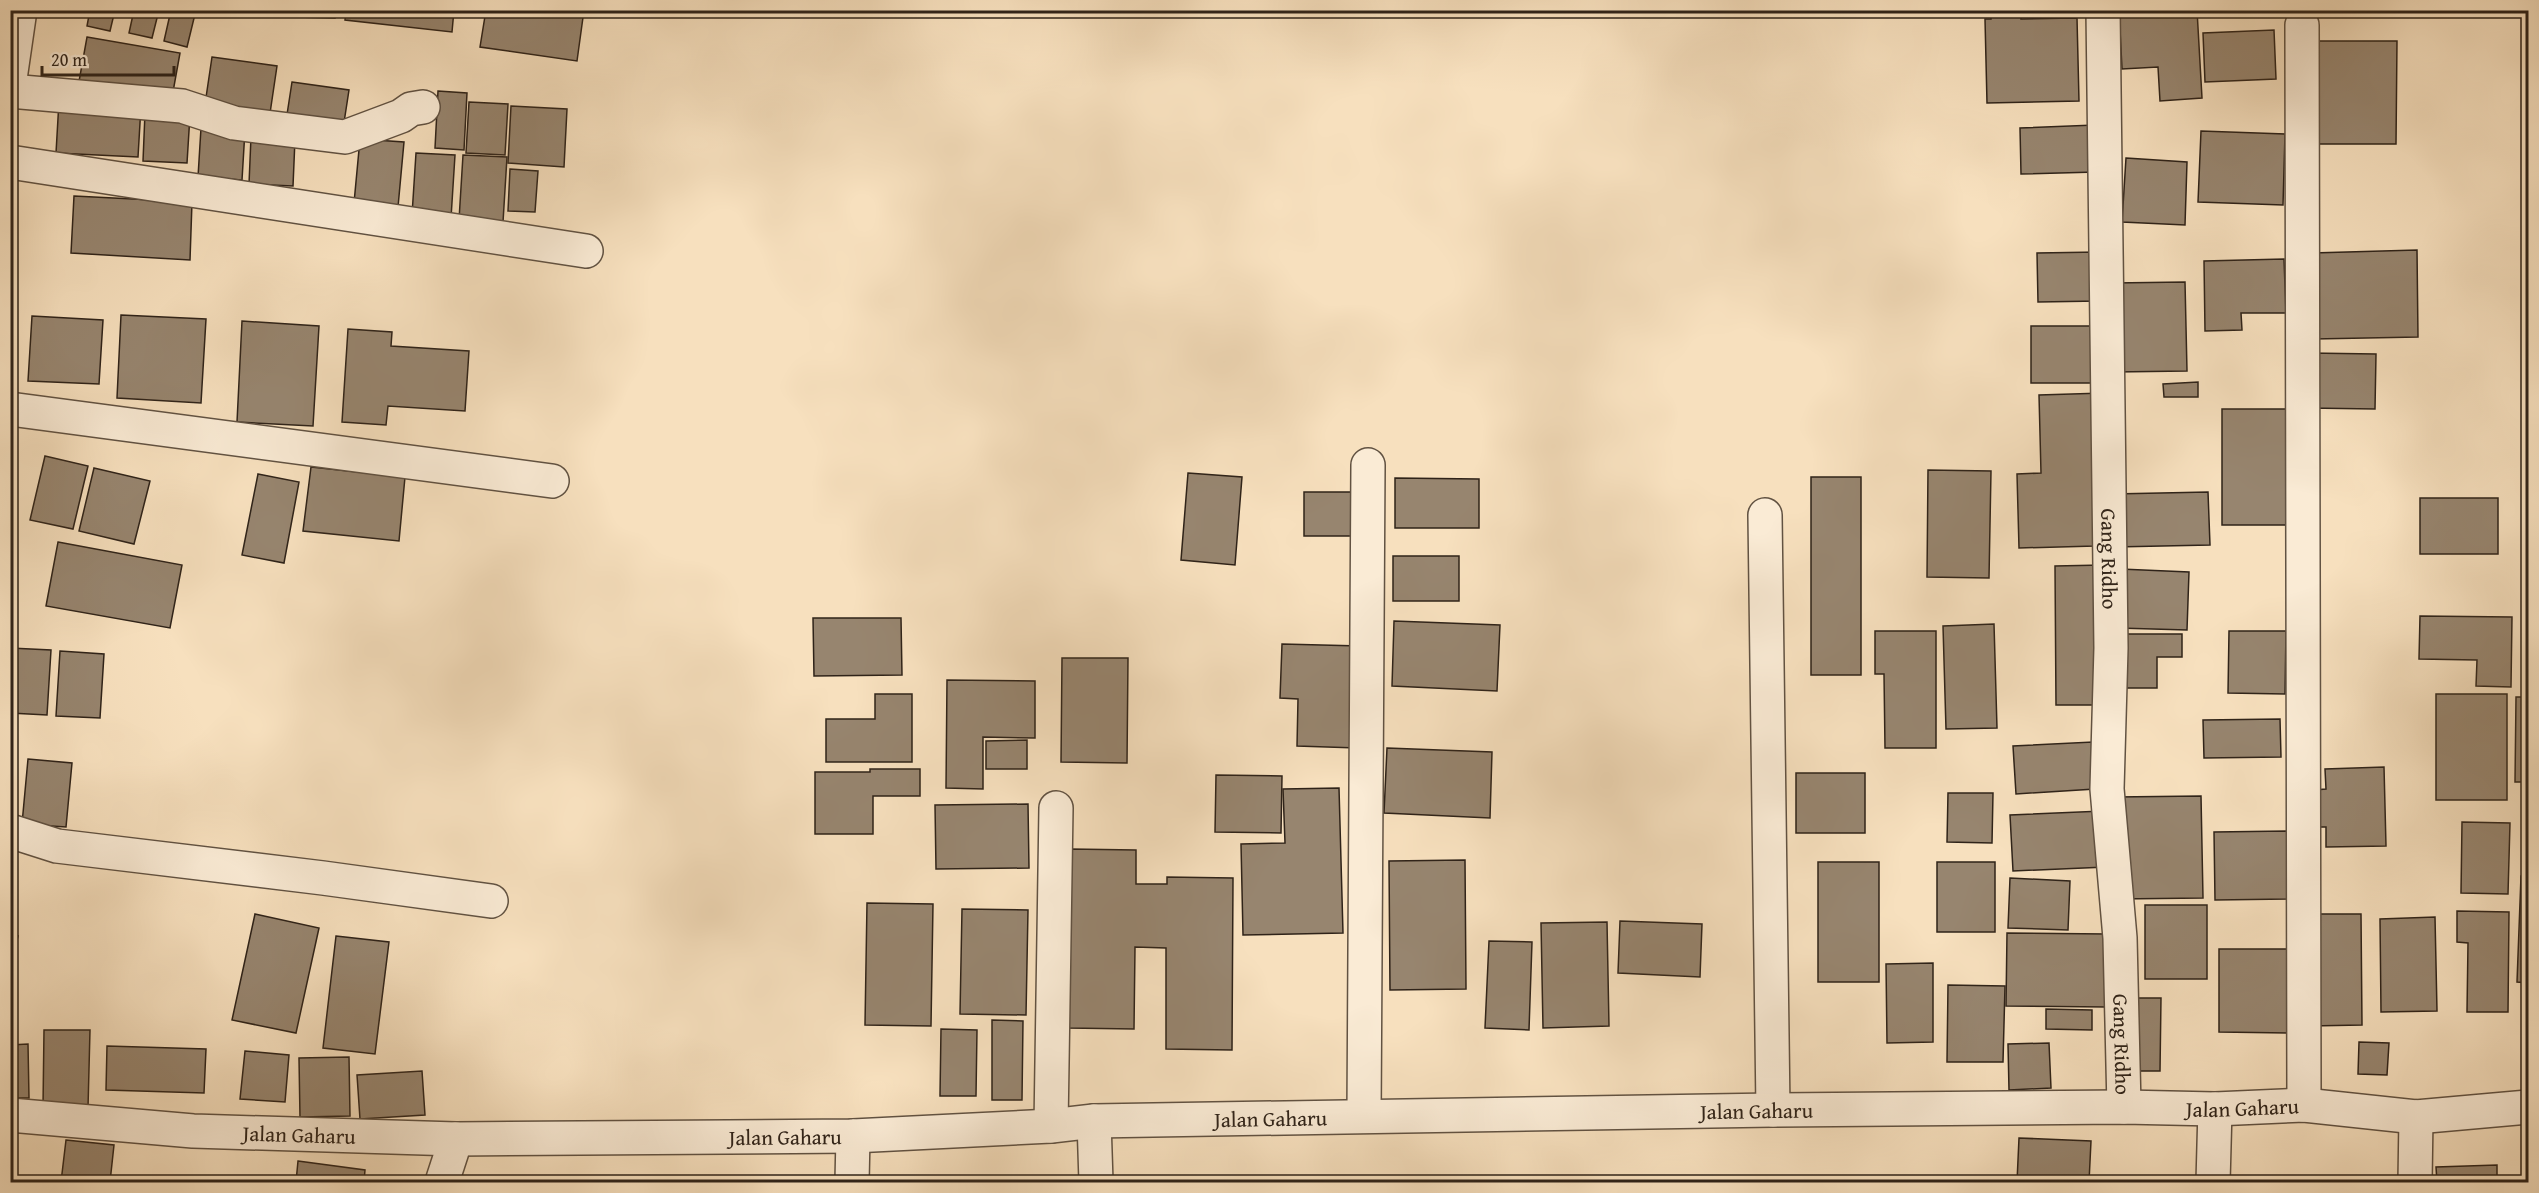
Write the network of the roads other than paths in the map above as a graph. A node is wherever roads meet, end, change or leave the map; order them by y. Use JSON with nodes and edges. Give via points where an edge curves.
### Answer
{"nodes":[{"id":1,"x":20,"y":10,"type":"edge"},
{"id":2,"x":2103,"y":10,"type":"edge"},
{"id":3,"x":2302,"y":25,"type":"dead end"},
{"id":4,"x":10,"y":79,"type":"edge"},
{"id":5,"x":10,"y":91,"type":"edge"},
{"id":6,"x":423,"y":107,"type":"dead end"},
{"id":7,"x":10,"y":162,"type":"edge"},
{"id":8,"x":586,"y":251,"type":"dead end"},
{"id":9,"x":10,"y":409,"type":"edge"},
{"id":10,"x":1368,"y":465,"type":"dead end"},
{"id":11,"x":552,"y":481,"type":"dead end"},
{"id":12,"x":1765,"y":515,"type":"dead end"},
{"id":13,"x":1056,"y":808,"type":"dead end"},
{"id":14,"x":10,"y":831,"type":"edge"},
{"id":15,"x":491,"y":901,"type":"dead end"},
{"id":16,"x":2304,"y":1105,"type":"junction"},
{"id":17,"x":2124,"y":1107,"type":"junction"},
{"id":18,"x":2529,"y":1107,"type":"edge"},
{"id":19,"x":2215,"y":1109,"type":"junction"},
{"id":20,"x":1773,"y":1110,"type":"junction"},
{"id":21,"x":10,"y":1115,"type":"edge"},
{"id":22,"x":1364,"y":1116,"type":"junction"},
{"id":23,"x":2416,"y":1117,"type":"junction"},
{"id":24,"x":1095,"y":1120,"type":"junction"},
{"id":25,"x":1051,"y":1126,"type":"junction"},
{"id":26,"x":853,"y":1136,"type":"junction"},
{"id":27,"x":456,"y":1139,"type":"junction"},
{"id":28,"x":442,"y":1182,"type":"edge"},
{"id":29,"x":852,"y":1182,"type":"edge"},
{"id":30,"x":1096,"y":1182,"type":"edge"},
{"id":31,"x":2213,"y":1182,"type":"edge"},
{"id":32,"x":2415,"y":1182,"type":"edge"}],
"edges":[{"from":1,"to":4,"type":"street"},
{"from":2,"to":17,"type":"street","name":"Gang Ridho","via":[[2111,648],[2107,789],[2120,938]]},
{"from":3,"to":16,"type":"street"},
{"from":5,"to":6,"type":"street","via":[[182,106],[234,123],[345,137]]},
{"from":7,"to":8,"type":"street"},
{"from":9,"to":11,"type":"street"},
{"from":10,"to":22,"type":"street"},
{"from":12,"to":20,"type":"street"},
{"from":13,"to":25,"type":"street"},
{"from":14,"to":15,"type":"street","via":[[57,846]]},
{"from":16,"to":19,"type":"street","name":"Jalan Gaharu"},
{"from":16,"to":23,"type":"street","name":"Jalan Gaharu"},
{"from":17,"to":19,"type":"street","name":"Jalan Gaharu"},
{"from":17,"to":20,"type":"street","name":"Jalan Gaharu"},
{"from":18,"to":23,"type":"street","name":"Jalan Gaharu"},
{"from":19,"to":31,"type":"street"},
{"from":20,"to":22,"type":"street","name":"Jalan Gaharu"},
{"from":21,"to":27,"type":"street","name":"Jalan Gaharu","via":[[193,1131]]},
{"from":22,"to":24,"type":"street","name":"Jalan Gaharu"},
{"from":23,"to":32,"type":"street"},
{"from":24,"to":25,"type":"street","name":"Jalan Gaharu"},
{"from":24,"to":30,"type":"street"},
{"from":25,"to":26,"type":"street","name":"Jalan Gaharu"},
{"from":26,"to":27,"type":"street","name":"Jalan Gaharu"},
{"from":26,"to":29,"type":"street"},
{"from":27,"to":28,"type":"street"}]}
